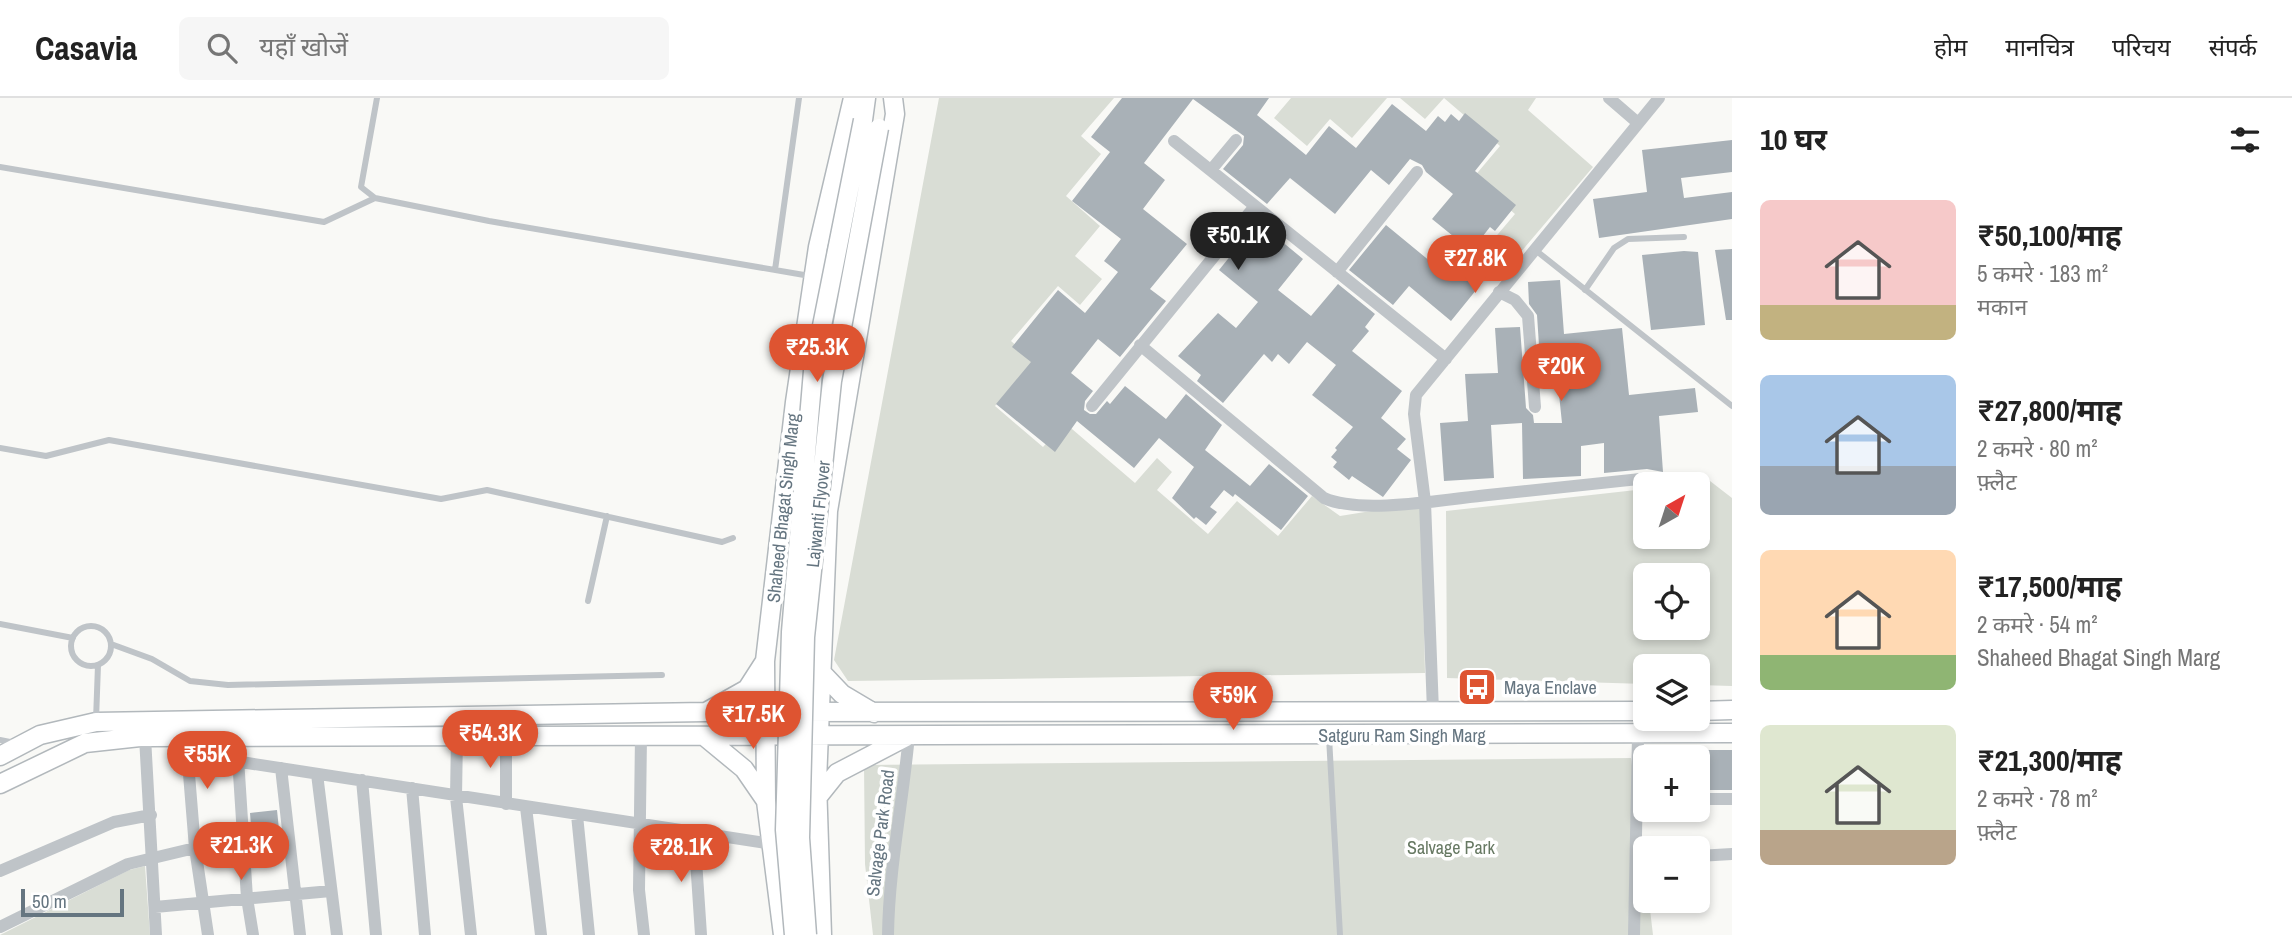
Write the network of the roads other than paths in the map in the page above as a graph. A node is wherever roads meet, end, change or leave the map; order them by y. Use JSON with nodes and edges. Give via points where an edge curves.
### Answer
{"nodes":[{"id":1,"x":377,"y":98,"type":"edge"},
{"id":2,"x":799,"y":98,"type":"edge"},
{"id":3,"x":853,"y":98,"type":"edge"},
{"id":4,"x":866,"y":98,"type":"edge"},
{"id":5,"x":886,"y":98,"type":"edge"},
{"id":6,"x":893,"y":98,"type":"edge"},
{"id":7,"x":1609,"y":98,"type":"edge"},
{"id":8,"x":1659,"y":98,"type":"edge"},
{"id":9,"x":1638,"y":123,"type":"junction"},
{"id":10,"x":871,"y":124,"type":"junction"},
{"id":11,"x":1237,"y":139,"type":"dead end"},
{"id":12,"x":1174,"y":141,"type":"dead end"},
{"id":13,"x":0,"y":167,"type":"edge"},
{"id":14,"x":1211,"y":170,"type":"junction"},
{"id":15,"x":1417,"y":172,"type":"dead end"},
{"id":16,"x":374,"y":198,"type":"junction"},
{"id":17,"x":1255,"y":206,"type":"junction"},
{"id":18,"x":1684,"y":237,"type":"dead end"},
{"id":19,"x":1534,"y":249,"type":"junction"},
{"id":20,"x":775,"y":270,"type":"junction"},
{"id":21,"x":1337,"y":272,"type":"junction"},
{"id":22,"x":813,"y":276,"type":"junction"},
{"id":23,"x":1585,"y":290,"type":"junction"},
{"id":24,"x":1499,"y":292,"type":"junction"},
{"id":25,"x":1140,"y":345,"type":"junction"},
{"id":26,"x":1446,"y":359,"type":"junction"},
{"id":27,"x":1092,"y":406,"type":"dead end"},
{"id":28,"x":1535,"y":407,"type":"dead end"},
{"id":29,"x":1732,"y":407,"type":"edge"},
{"id":30,"x":0,"y":448,"type":"edge"},
{"id":31,"x":1633,"y":480,"type":"edge"},
{"id":32,"x":1425,"y":502,"type":"junction"},
{"id":33,"x":607,"y":516,"type":"junction"},
{"id":34,"x":733,"y":538,"type":"dead end"},
{"id":35,"x":588,"y":601,"type":"dead end"},
{"id":36,"x":0,"y":624,"type":"edge"},
{"id":37,"x":73,"y":638,"type":"junction"},
{"id":38,"x":111,"y":644,"type":"junction"},
{"id":39,"x":765,"y":661,"type":"junction"},
{"id":40,"x":98,"y":665,"type":"junction"},
{"id":41,"x":822,"y":673,"type":"junction"},
{"id":42,"x":662,"y":675,"type":"dead end"},
{"id":43,"x":1732,"y":710,"type":"edge"},
{"id":44,"x":1633,"y":711,"type":"edge"},
{"id":45,"x":1710,"y":711,"type":"edge"},
{"id":46,"x":705,"y":712,"type":"junction"},
{"id":47,"x":1433,"y":712,"type":"junction"},
{"id":48,"x":764,"y":713,"type":"junction"},
{"id":49,"x":821,"y":713,"type":"junction"},
{"id":50,"x":876,"y":714,"type":"junction"},
{"id":51,"x":96,"y":722,"type":"junction"},
{"id":52,"x":1732,"y":733,"type":"edge"},
{"id":53,"x":765,"y":735,"type":"junction"},
{"id":54,"x":819,"y":735,"type":"junction"},
{"id":55,"x":909,"y":735,"type":"junction"},
{"id":56,"x":1329,"y":735,"type":"junction"},
{"id":57,"x":457,"y":736,"type":"junction"},
{"id":58,"x":506,"y":736,"type":"junction"},
{"id":59,"x":641,"y":736,"type":"junction"},
{"id":60,"x":704,"y":736,"type":"junction"},
{"id":61,"x":1638,"y":736,"type":"junction"},
{"id":62,"x":145,"y":737,"type":"junction"},
{"id":63,"x":186,"y":737,"type":"junction"},
{"id":64,"x":236,"y":737,"type":"junction"},
{"id":65,"x":0,"y":740,"type":"edge"},
{"id":66,"x":22,"y":745,"type":"junction"},
{"id":67,"x":0,"y":756,"type":"edge"},
{"id":68,"x":238,"y":758,"type":"junction"},
{"id":69,"x":281,"y":768,"type":"junction"},
{"id":70,"x":317,"y":774,"type":"junction"},
{"id":71,"x":362,"y":780,"type":"junction"},
{"id":72,"x":0,"y":784,"type":"edge"},
{"id":73,"x":412,"y":788,"type":"junction"},
{"id":74,"x":456,"y":797,"type":"junction"},
{"id":75,"x":817,"y":798,"type":"junction"},
{"id":76,"x":1710,"y":799,"type":"edge"},
{"id":77,"x":1732,"y":799,"type":"edge"},
{"id":78,"x":766,"y":801,"type":"junction"},
{"id":79,"x":506,"y":804,"type":"junction"},
{"id":80,"x":526,"y":807,"type":"junction"},
{"id":81,"x":577,"y":815,"type":"junction"},
{"id":82,"x":151,"y":816,"type":"junction"},
{"id":83,"x":639,"y":825,"type":"junction"},
{"id":84,"x":694,"y":830,"type":"junction"},
{"id":85,"x":1640,"y":836,"type":"edge"},
{"id":86,"x":772,"y":844,"type":"junction"},
{"id":87,"x":195,"y":848,"type":"junction"},
{"id":88,"x":1732,"y":854,"type":"edge"},
{"id":89,"x":1710,"y":855,"type":"edge"},
{"id":90,"x":154,"y":858,"type":"junction"},
{"id":91,"x":0,"y":871,"type":"edge"},
{"id":92,"x":331,"y":891,"type":"junction"},
{"id":93,"x":296,"y":894,"type":"junction"},
{"id":94,"x":247,"y":898,"type":"junction"},
{"id":95,"x":203,"y":902,"type":"junction"},
{"id":96,"x":155,"y":906,"type":"junction"},
{"id":97,"x":1636,"y":913,"type":"edge"},
{"id":98,"x":0,"y":927,"type":"edge"},
{"id":99,"x":156,"y":935,"type":"edge"},
{"id":100,"x":208,"y":935,"type":"edge"},
{"id":101,"x":253,"y":935,"type":"edge"},
{"id":102,"x":300,"y":935,"type":"edge"},
{"id":103,"x":337,"y":935,"type":"edge"},
{"id":104,"x":376,"y":935,"type":"edge"},
{"id":105,"x":425,"y":935,"type":"edge"},
{"id":106,"x":471,"y":935,"type":"edge"},
{"id":107,"x":541,"y":935,"type":"edge"},
{"id":108,"x":589,"y":935,"type":"edge"},
{"id":109,"x":644,"y":935,"type":"edge"},
{"id":110,"x":701,"y":935,"type":"edge"},
{"id":111,"x":783,"y":935,"type":"edge"},
{"id":112,"x":791,"y":935,"type":"edge"},
{"id":113,"x":807,"y":935,"type":"edge"},
{"id":114,"x":821,"y":935,"type":"edge"},
{"id":115,"x":888,"y":935,"type":"edge"},
{"id":116,"x":1340,"y":935,"type":"edge"},
{"id":117,"x":1634,"y":935,"type":"edge"}],
"edges":[{"from":1,"to":16,"type":"lane","via":[[361,187]]},
{"from":2,"to":20,"type":"lane"},
{"from":3,"to":22,"type":"main road","name":"Shaheed Bhagat Singh Marg"},
{"from":4,"to":10,"type":"main road","name":"Lajwanti Flyover"},
{"from":5,"to":10,"type":"main road","name":"Lajwanti Flyover"},
{"from":6,"to":41,"type":"main road","via":[[895,114],[828,511]]},
{"from":7,"to":9,"type":"street"},
{"from":8,"to":9,"type":"street"},
{"from":9,"to":19,"type":"street"},
{"from":10,"to":112,"type":"main road","name":"Lajwanti Flyover","bridge":true,"via":[[813,371],[790,645],[785,830]]},
{"from":10,"to":113,"type":"main road","name":"Lajwanti Flyover","bridge":true,"via":[[832,380],[805,637],[800,838]]},
{"from":11,"to":14,"type":"street"},
{"from":12,"to":14,"type":"street"},
{"from":13,"to":16,"type":"lane","via":[[324,222]]},
{"from":14,"to":17,"type":"street"},
{"from":15,"to":21,"type":"street"},
{"from":16,"to":20,"type":"lane"},
{"from":17,"to":21,"type":"street"},
{"from":17,"to":25,"type":"street"},
{"from":18,"to":23,"type":"lane","via":[[1628,239],[1615,248]]},
{"from":19,"to":23,"type":"lane"},
{"from":19,"to":24,"type":"street"},
{"from":20,"to":22,"type":"lane"},
{"from":21,"to":26,"type":"street"},
{"from":22,"to":39,"type":"main road","name":"Shaheed Bhagat Singh Marg"},
{"from":23,"to":29,"type":"lane"},
{"from":24,"to":26,"type":"street"},
{"from":24,"to":28,"type":"street","via":[[1515,300],[1528,316]]},
{"from":25,"to":27,"type":"street"},
{"from":25,"to":32,"type":"street","via":[[1324,498],[1357,505]]},
{"from":26,"to":32,"type":"street","via":[[1416,394],[1414,414]]},
{"from":30,"to":33,"type":"lane","via":[[46,456],[109,440],[442,499],[486,490]]},
{"from":31,"to":32,"type":"street"},
{"from":32,"to":47,"type":"street"},
{"from":33,"to":34,"type":"lane","via":[[722,542]]},
{"from":33,"to":35,"type":"lane"},
{"from":36,"to":37,"type":"lane"},
{"from":37,"to":38,"type":"lane","via":[[81,628],[94,626],[106,632]]},
{"from":37,"to":40,"type":"lane","via":[[72,651],[79,662]]},
{"from":38,"to":40,"type":"lane","via":[[108,657]]},
{"from":38,"to":42,"type":"lane","via":[[152,659],[190,681],[228,685]]},
{"from":39,"to":41,"type":"main road","via":[[775,677],[813,684]]},
{"from":39,"to":46,"type":"main road","via":[[747,689]]},
{"from":39,"to":48,"type":"main road","name":"Shaheed Bhagat Singh Marg"},
{"from":40,"to":51,"type":"lane"},
{"from":41,"to":49,"type":"main road"},
{"from":41,"to":50,"type":"main road","via":[[842,694]]},
{"from":43,"to":45,"type":"main road"},
{"from":44,"to":47,"type":"main road","name":"Satguru Ram Singh Marg"},
{"from":46,"to":48,"type":"main road"},
{"from":46,"to":51,"type":"main road"},
{"from":47,"to":50,"type":"main road","name":"Satguru Ram Singh Marg"},
{"from":48,"to":49,"type":"main road","name":"Satguru Ram Singh Marg"},
{"from":48,"to":53,"type":"main road","name":"Shaheed Bhagat Singh Marg"},
{"from":49,"to":50,"type":"main road","name":"Satguru Ram Singh Marg"},
{"from":49,"to":54,"type":"main road"},
{"from":51,"to":66,"type":"main road","via":[[40,735]]},
{"from":52,"to":61,"type":"main road","name":"Satguru Ram Singh Marg"},
{"from":53,"to":54,"type":"main road","name":"Satguru Ram Singh Marg"},
{"from":53,"to":60,"type":"main road"},
{"from":53,"to":78,"type":"main road"},
{"from":54,"to":55,"type":"main road","name":"Satguru Ram Singh Marg"},
{"from":54,"to":75,"type":"main road"},
{"from":55,"to":56,"type":"main road","name":"Satguru Ram Singh Marg"},
{"from":55,"to":75,"type":"main road","via":[[837,773]]},
{"from":55,"to":115,"type":"street","name":"Salvage Park Road","via":[[894,839]]},
{"from":56,"to":61,"type":"main road","name":"Satguru Ram Singh Marg"},
{"from":56,"to":116,"type":"lane"},
{"from":57,"to":58,"type":"main road"},
{"from":57,"to":64,"type":"main road"},
{"from":57,"to":74,"type":"street"},
{"from":58,"to":59,"type":"main road"},
{"from":58,"to":79,"type":"street"},
{"from":59,"to":60,"type":"main road"},
{"from":59,"to":83,"type":"street"},
{"from":60,"to":78,"type":"main road","via":[[744,769]]},
{"from":61,"to":85,"type":"street"},
{"from":62,"to":63,"type":"main road"},
{"from":62,"to":72,"type":"main road","via":[[85,743]]},
{"from":62,"to":82,"type":"street"},
{"from":63,"to":64,"type":"main road"},
{"from":63,"to":87,"type":"street"},
{"from":64,"to":68,"type":"street"},
{"from":65,"to":66,"type":"lane"},
{"from":66,"to":67,"type":"main road"},
{"from":68,"to":69,"type":"street"},
{"from":68,"to":94,"type":"street"},
{"from":69,"to":70,"type":"street"},
{"from":69,"to":93,"type":"street"},
{"from":70,"to":71,"type":"street"},
{"from":70,"to":92,"type":"street"},
{"from":71,"to":73,"type":"street"},
{"from":71,"to":104,"type":"street"},
{"from":73,"to":74,"type":"street"},
{"from":73,"to":105,"type":"street"},
{"from":74,"to":79,"type":"street"},
{"from":74,"to":106,"type":"street"},
{"from":75,"to":114,"type":"main road"},
{"from":76,"to":77,"type":"street"},
{"from":78,"to":86,"type":"main road"},
{"from":79,"to":80,"type":"street"},
{"from":80,"to":81,"type":"street"},
{"from":80,"to":107,"type":"street"},
{"from":81,"to":83,"type":"street"},
{"from":81,"to":108,"type":"street"},
{"from":82,"to":90,"type":"street"},
{"from":82,"to":91,"type":"street","via":[[114,822]]},
{"from":83,"to":84,"type":"street"},
{"from":83,"to":109,"type":"street"},
{"from":84,"to":86,"type":"street"},
{"from":84,"to":110,"type":"street"},
{"from":86,"to":111,"type":"main road"},
{"from":87,"to":90,"type":"street"},
{"from":87,"to":95,"type":"street"},
{"from":88,"to":89,"type":"street"},
{"from":90,"to":96,"type":"street"},
{"from":90,"to":98,"type":"street","via":[[128,864]]},
{"from":92,"to":93,"type":"street"},
{"from":92,"to":103,"type":"street"},
{"from":93,"to":94,"type":"street"},
{"from":93,"to":102,"type":"street"},
{"from":94,"to":95,"type":"street"},
{"from":94,"to":101,"type":"street"},
{"from":95,"to":96,"type":"street"},
{"from":95,"to":100,"type":"street"},
{"from":96,"to":99,"type":"street"},
{"from":97,"to":117,"type":"street"},
{"from":112,"to":114,"type":"main road","via":[[811,929]]}]}
